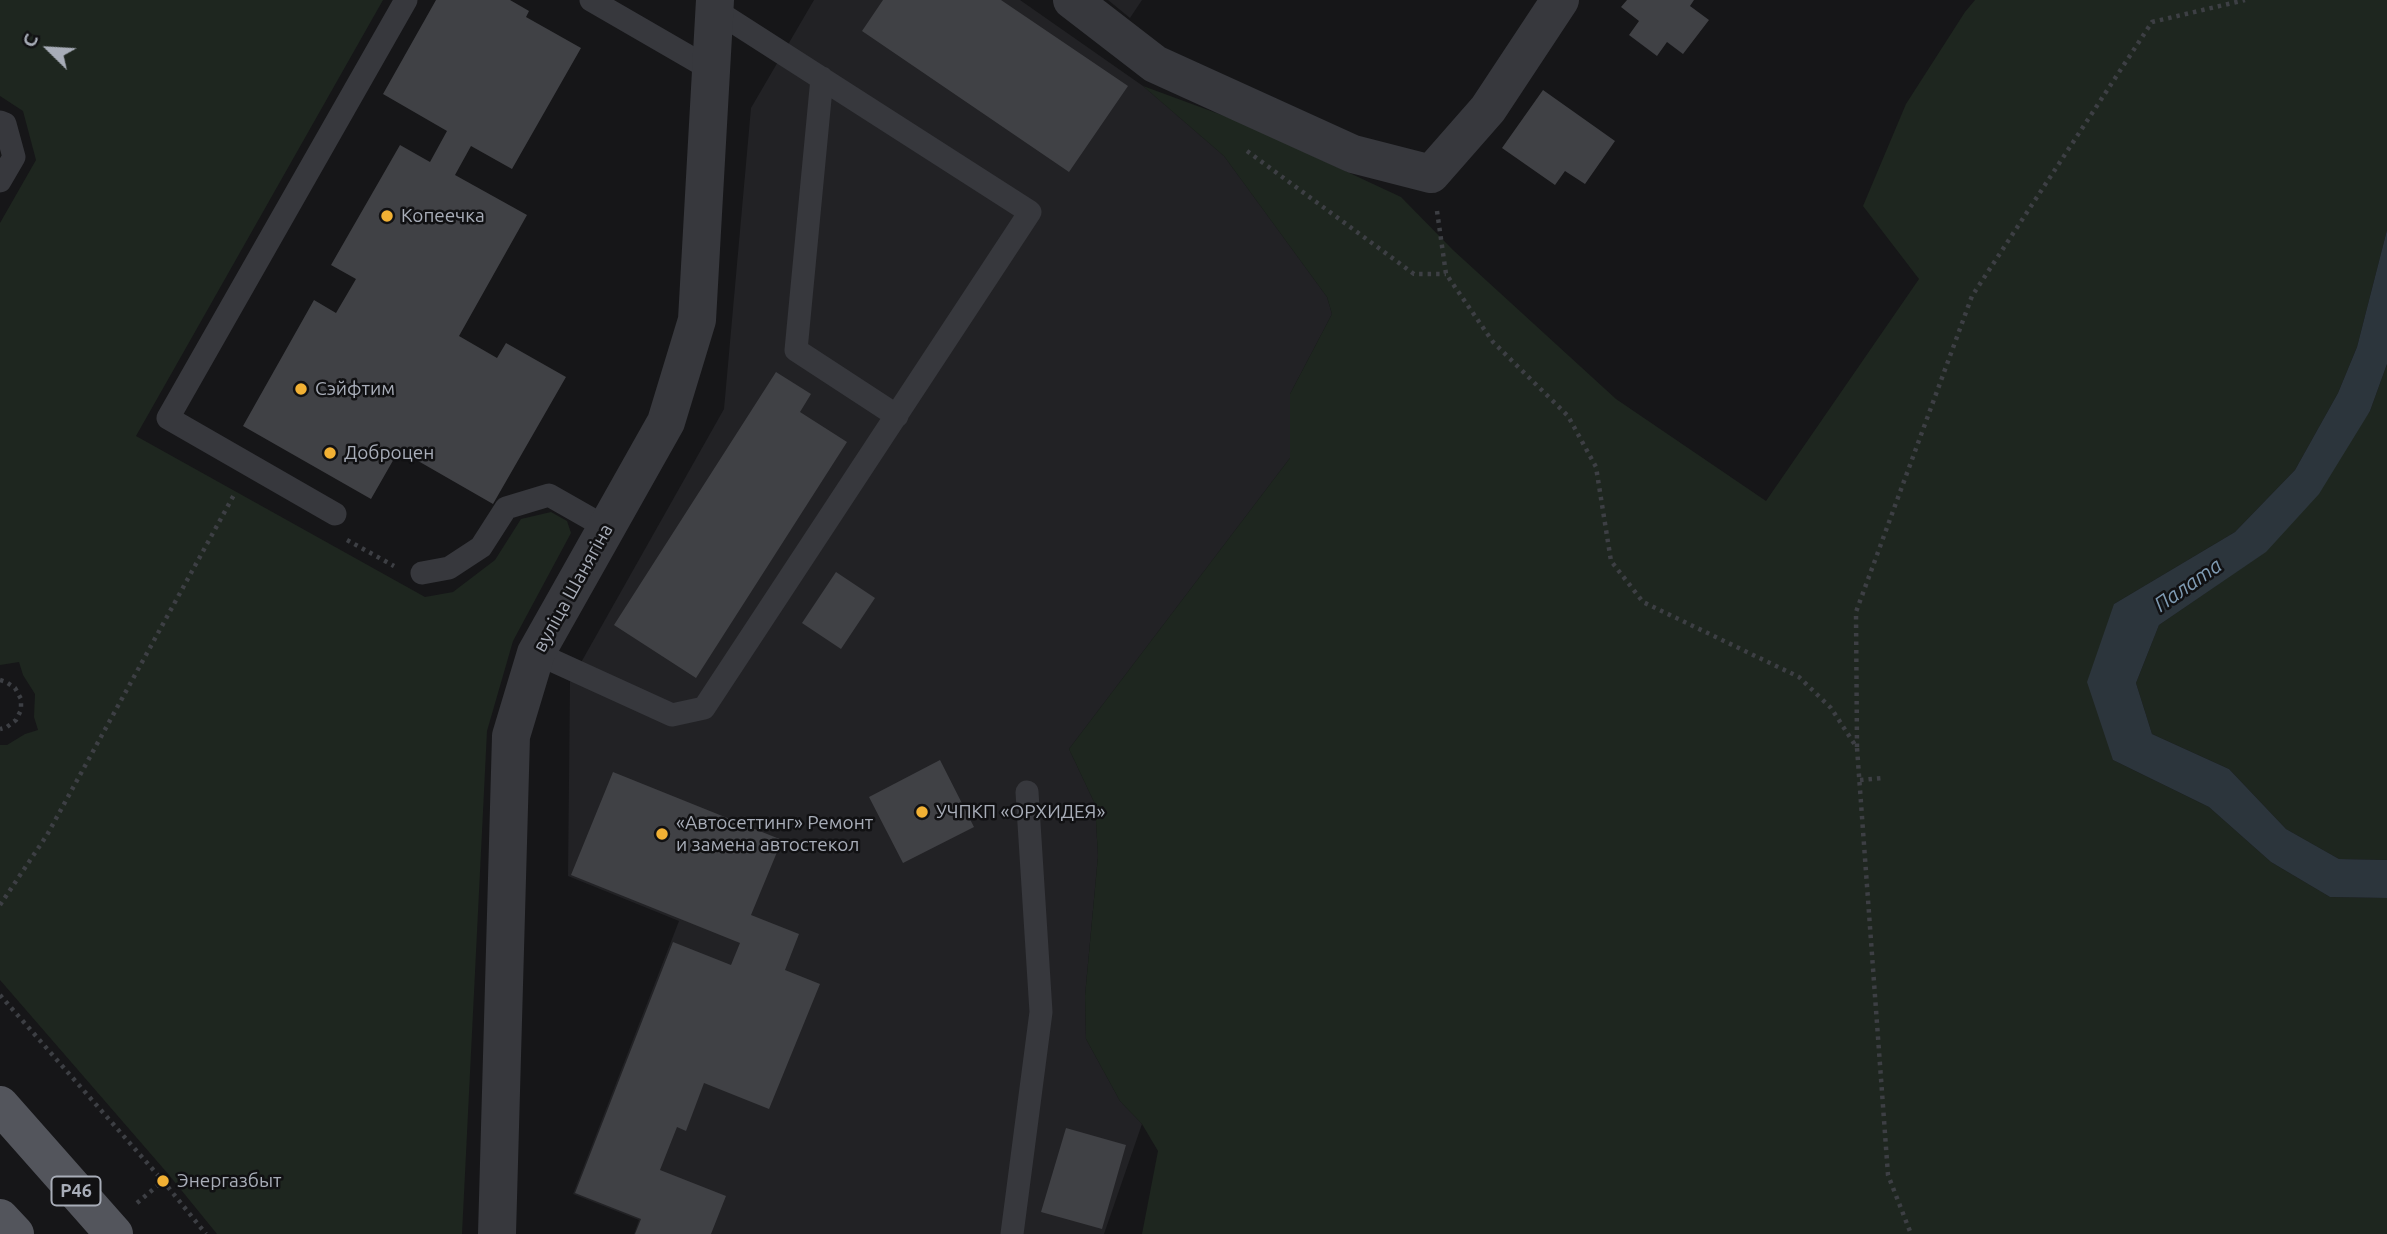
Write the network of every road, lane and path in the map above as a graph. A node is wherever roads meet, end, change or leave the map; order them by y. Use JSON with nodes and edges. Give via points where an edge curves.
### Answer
{"nodes":[{"id":1,"x":406,"y":0,"type":"edge"},
{"id":2,"x":591,"y":0,"type":"edge"},
{"id":3,"x":1072,"y":0,"type":"edge"},
{"id":4,"x":1560,"y":0,"type":"edge"},
{"id":5,"x":2245,"y":0,"type":"edge"},
{"id":6,"x":715,"y":5,"type":"edge"},
{"id":7,"x":712,"y":70,"type":"junction"},
{"id":8,"x":822,"y":78,"type":"junction"},
{"id":9,"x":0,"y":122,"type":"edge"},
{"id":10,"x":1236,"y":144,"type":"dead end"},
{"id":11,"x":1431,"y":174,"type":"junction"},
{"id":12,"x":0,"y":181,"type":"edge"},
{"id":13,"x":1446,"y":274,"type":"junction"},
{"id":14,"x":897,"y":416,"type":"junction"},
{"id":15,"x":250,"y":465,"type":"junction"},
{"id":16,"x":335,"y":514,"type":"joint"},
{"id":17,"x":607,"y":528,"type":"junction"},
{"id":18,"x":422,"y":573,"type":"joint"},
{"id":19,"x":536,"y":653,"type":"junction"},
{"id":20,"x":0,"y":680,"type":"edge"},
{"id":21,"x":0,"y":729,"type":"edge"},
{"id":22,"x":1857,"y":748,"type":"junction"},
{"id":23,"x":1883,"y":778,"type":"dead end"},
{"id":24,"x":1860,"y":780,"type":"junction"},
{"id":25,"x":1027,"y":792,"type":"dead end"},
{"id":26,"x":0,"y":905,"type":"edge"},
{"id":27,"x":0,"y":995,"type":"edge"},
{"id":28,"x":0,"y":1104,"type":"edge"},
{"id":29,"x":0,"y":1218,"type":"edge"},
{"id":30,"x":15,"y":1234,"type":"edge"},
{"id":31,"x":114,"y":1234,"type":"edge"},
{"id":32,"x":206,"y":1234,"type":"edge"},
{"id":33,"x":497,"y":1234,"type":"edge"},
{"id":34,"x":1012,"y":1234,"type":"edge"},
{"id":35,"x":1911,"y":1234,"type":"edge"}],
"edges":[{"from":1,"to":15,"type":"lane","via":[[168,418]]},
{"from":2,"to":7,"type":"lane"},
{"from":3,"to":11,"type":"street","via":[[1155,64],[1353,154]]},
{"from":4,"to":11,"type":"street","via":[[1488,109]]},
{"from":5,"to":22,"type":"path","via":[[2152,22],[1972,296],[1856,612]]},
{"from":6,"to":7,"type":"street","name":"вуліца Шанягіна"},
{"from":6,"to":8,"type":"lane"},
{"from":7,"to":17,"type":"street","name":"вуліца Шанягіна","via":[[696,320],[666,422]]},
{"from":8,"to":14,"type":"lane","via":[[796,350]]},
{"from":8,"to":14,"type":"lane","via":[[1030,212]]},
{"from":9,"to":12,"type":"lane","via":[[5,124],[14,157]]},
{"from":10,"to":13,"type":"path","via":[[1414,274]]},
{"from":11,"to":13,"type":"path"},
{"from":13,"to":22,"type":"path","via":[[1493,342],[1568,416],[1596,467],[1611,561],[1643,602],[1799,677],[1831,708]]},
{"from":14,"to":19,"type":"lane","via":[[704,708],[672,715]]},
{"from":15,"to":16,"type":"lane"},
{"from":15,"to":26,"type":"path","via":[[47,835]]},
{"from":16,"to":18,"type":"path","via":[[341,537],[404,571]]},
{"from":17,"to":18,"type":"lane","via":[[550,495],[506,508],[481,547],[449,568]]},
{"from":17,"to":19,"type":"street","name":"вуліца Шанягіна"},
{"from":19,"to":33,"type":"street","name":"вуліца Шанягіна","via":[[511,736]]},
{"from":20,"to":21,"type":"path","via":[[15,688],[21,710],[16,720]]},
{"from":22,"to":24,"type":"path"},
{"from":23,"to":24,"type":"path"},
{"from":24,"to":35,"type":"path","via":[[1888,1175]]},
{"from":25,"to":34,"type":"lane","via":[[1041,1012]]},
{"from":27,"to":32,"type":"path"},
{"from":28,"to":31,"type":"main road","number":"Р46"},
{"from":29,"to":30,"type":"main road"}]}
